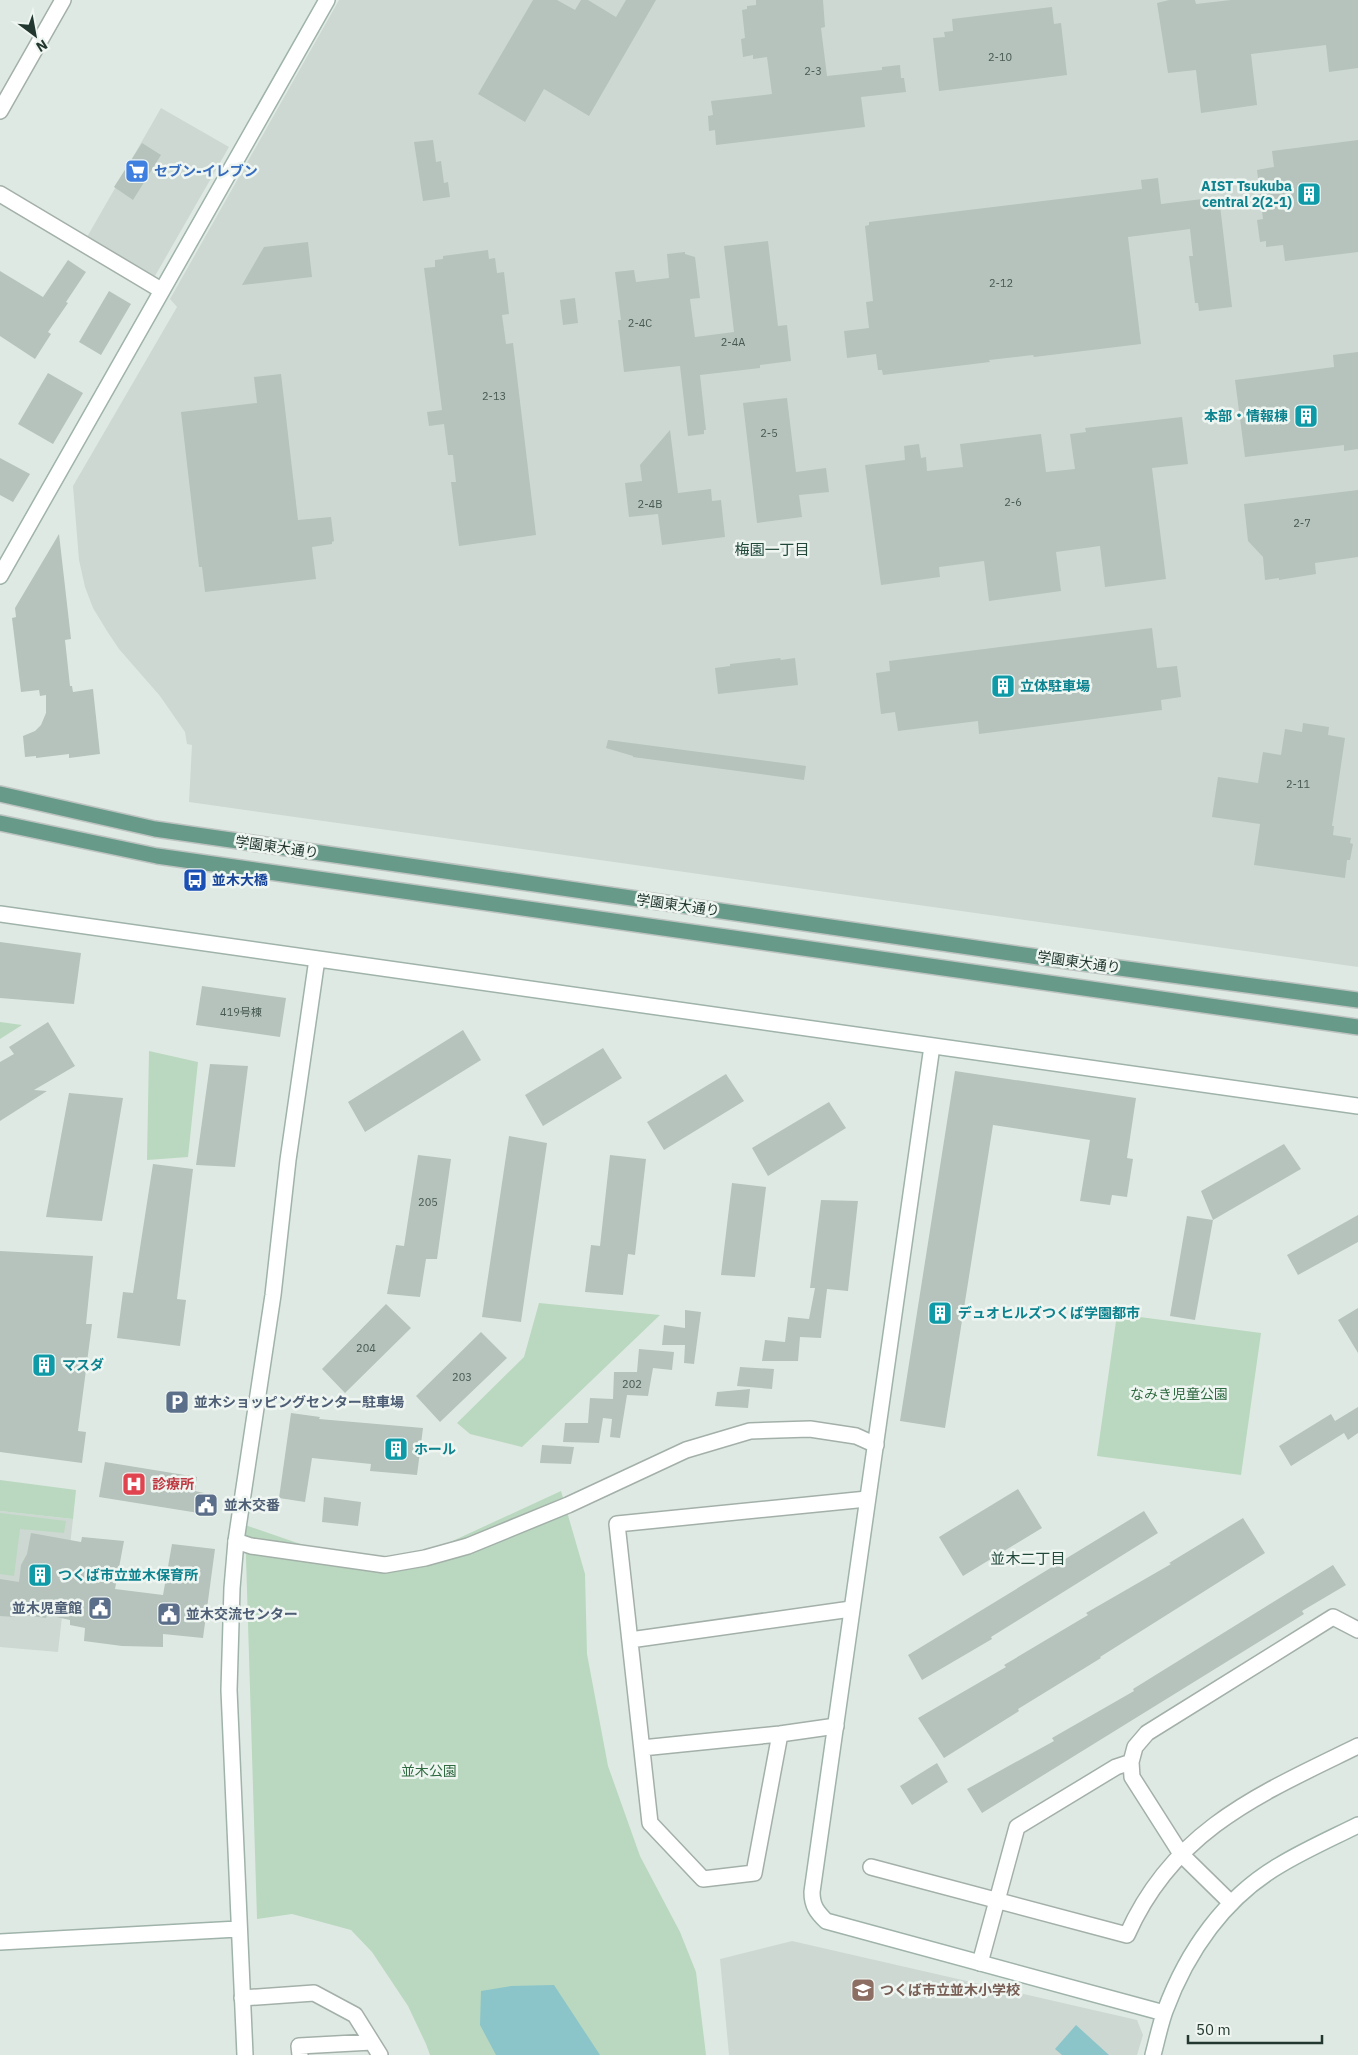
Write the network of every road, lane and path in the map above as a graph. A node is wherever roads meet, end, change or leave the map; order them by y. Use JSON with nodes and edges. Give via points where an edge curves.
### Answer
{"nodes":[{"id":1,"x":63,"y":0,"type":"edge"},
{"id":2,"x":327,"y":0,"type":"edge"},
{"id":3,"x":0,"y":111,"type":"edge"},
{"id":4,"x":0,"y":194,"type":"edge"},
{"id":5,"x":161,"y":290,"type":"junction"},
{"id":6,"x":0,"y":576,"type":"edge"},
{"id":7,"x":0,"y":794,"type":"edge"},
{"id":8,"x":0,"y":823,"type":"edge"},
{"id":9,"x":0,"y":914,"type":"edge"},
{"id":10,"x":317,"y":958,"type":"junction"},
{"id":11,"x":1358,"y":1000,"type":"edge"},
{"id":12,"x":1358,"y":1027,"type":"edge"},
{"id":13,"x":932,"y":1046,"type":"junction"},
{"id":14,"x":1358,"y":1106,"type":"edge"},
{"id":15,"x":876,"y":1445,"type":"junction"},
{"id":16,"x":867,"y":1499,"type":"junction"},
{"id":17,"x":236,"y":1541,"type":"junction"},
{"id":18,"x":851,"y":1609,"type":"junction"},
{"id":19,"x":1358,"y":1630,"type":"edge"},
{"id":20,"x":630,"y":1640,"type":"junction"},
{"id":21,"x":836,"y":1726,"type":"junction"},
{"id":22,"x":780,"y":1734,"type":"junction"},
{"id":23,"x":1358,"y":1746,"type":"edge"},
{"id":24,"x":642,"y":1748,"type":"junction"},
{"id":25,"x":1131,"y":1762,"type":"junction"},
{"id":26,"x":1358,"y":1825,"type":"edge"},
{"id":27,"x":1181,"y":1854,"type":"junction"},
{"id":28,"x":871,"y":1867,"type":"dead end"},
{"id":29,"x":997,"y":1901,"type":"junction"},
{"id":30,"x":1231,"y":1903,"type":"junction"},
{"id":31,"x":238,"y":1929,"type":"junction"},
{"id":32,"x":0,"y":1942,"type":"edge"},
{"id":33,"x":980,"y":1963,"type":"junction"},
{"id":34,"x":242,"y":1998,"type":"junction"},
{"id":35,"x":1164,"y":2013,"type":"junction"},
{"id":36,"x":372,"y":2042,"type":"junction"},
{"id":37,"x":245,"y":2055,"type":"edge"},
{"id":38,"x":300,"y":2055,"type":"edge"},
{"id":39,"x":380,"y":2055,"type":"edge"},
{"id":40,"x":1153,"y":2055,"type":"edge"}],
"edges":[{"from":1,"to":3,"type":"street"},
{"from":2,"to":5,"type":"street"},
{"from":4,"to":5,"type":"street"},
{"from":5,"to":6,"type":"street"},
{"from":7,"to":11,"type":"main road","name":"学園東大通り","via":[[155,829],[1044,958]]},
{"from":8,"to":12,"type":"main road","name":"学園東大通り","via":[[166,857]]},
{"from":9,"to":10,"type":"street"},
{"from":10,"to":13,"type":"street"},
{"from":10,"to":17,"type":"street"},
{"from":13,"to":14,"type":"street"},
{"from":13,"to":15,"type":"street"},
{"from":15,"to":16,"type":"street"},
{"from":15,"to":17,"type":"street","via":[[856,1436],[810,1429],[750,1431],[686,1450],[568,1505],[468,1546],[385,1565],[251,1546]]},
{"from":16,"to":18,"type":"street"},
{"from":16,"to":20,"type":"street","via":[[617,1524]]},
{"from":17,"to":31,"type":"street","via":[[229,1690]]},
{"from":18,"to":20,"type":"street"},
{"from":18,"to":21,"type":"street"},
{"from":19,"to":25,"type":"street","via":[[1332,1617],[1147,1733],[1134,1747]]},
{"from":20,"to":24,"type":"street"},
{"from":21,"to":22,"type":"street"},
{"from":21,"to":33,"type":"street","via":[[812,1892],[812,1903],[817,1913],[826,1922]]},
{"from":22,"to":24,"type":"street"},
{"from":22,"to":24,"type":"street","via":[[754,1873],[703,1880],[650,1823]]},
{"from":23,"to":27,"type":"street","via":[[1254,1799],[1220,1821]]},
{"from":25,"to":27,"type":"street","via":[[1132,1777],[1140,1792]]},
{"from":25,"to":29,"type":"street","via":[[1116,1767],[1017,1827]]},
{"from":26,"to":30,"type":"street","via":[[1280,1865]]},
{"from":27,"to":29,"type":"street","via":[[1148,1894],[1127,1935]]},
{"from":27,"to":30,"type":"street"},
{"from":28,"to":29,"type":"street"},
{"from":29,"to":33,"type":"street"},
{"from":30,"to":35,"type":"street","via":[[1196,1946]]},
{"from":31,"to":32,"type":"street"},
{"from":31,"to":34,"type":"street"},
{"from":33,"to":35,"type":"street"},
{"from":34,"to":36,"type":"street","via":[[314,1992],[355,2015]]},
{"from":34,"to":37,"type":"street"},
{"from":35,"to":40,"type":"street"},
{"from":36,"to":38,"type":"street","via":[[299,2046]]},
{"from":36,"to":39,"type":"street"}]}
